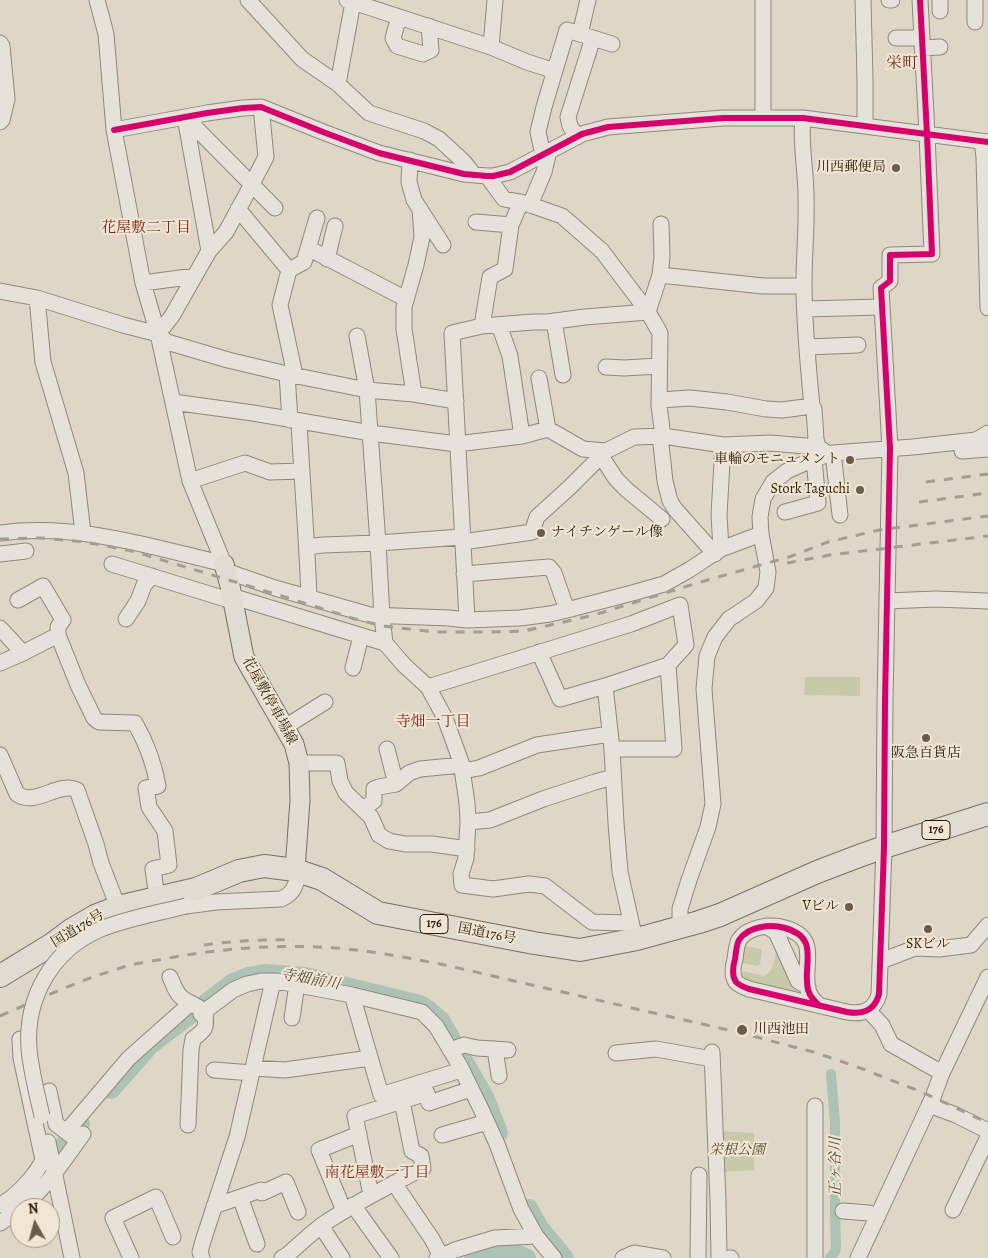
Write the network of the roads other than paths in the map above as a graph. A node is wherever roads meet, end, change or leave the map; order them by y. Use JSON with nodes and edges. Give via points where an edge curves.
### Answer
{"nodes":[{"id":1,"x":97,"y":0,"type":"edge"},
{"id":2,"x":248,"y":0,"type":"edge"},
{"id":3,"x":495,"y":0,"type":"edge"},
{"id":4,"x":588,"y":0,"type":"edge"},
{"id":5,"x":763,"y":0,"type":"edge"},
{"id":6,"x":864,"y":0,"type":"edge"},
{"id":7,"x":920,"y":0,"type":"edge"},
{"id":8,"x":975,"y":0,"type":"edge"},
{"id":9,"x":350,"y":1,"type":"edge"},
{"id":10,"x":399,"y":16,"type":"junction"},
{"id":11,"x":976,"y":22,"type":"dead end"},
{"id":12,"x":429,"y":26,"type":"junction"},
{"id":13,"x":586,"y":36,"type":"junction"},
{"id":14,"x":896,"y":38,"type":"dead end"},
{"id":15,"x":0,"y":43,"type":"edge"},
{"id":16,"x":921,"y":43,"type":"junction"},
{"id":17,"x":612,"y":44,"type":"dead end"},
{"id":18,"x":491,"y":46,"type":"junction"},
{"id":19,"x":940,"y":48,"type":"dead end"},
{"id":20,"x":554,"y":71,"type":"junction"},
{"id":21,"x":338,"y":84,"type":"junction"},
{"id":22,"x":261,"y":107,"type":"junction"},
{"id":23,"x":186,"y":117,"type":"junction"},
{"id":24,"x":762,"y":117,"type":"junction"},
{"id":25,"x":803,"y":118,"type":"junction"},
{"id":26,"x":0,"y":122,"type":"edge"},
{"id":27,"x":865,"y":125,"type":"junction"},
{"id":28,"x":114,"y":130,"type":"junction"},
{"id":29,"x":927,"y":134,"type":"junction"},
{"id":30,"x":577,"y":137,"type":"junction"},
{"id":31,"x":985,"y":142,"type":"edge"},
{"id":32,"x":546,"y":153,"type":"junction"},
{"id":33,"x":410,"y":160,"type":"junction"},
{"id":34,"x":481,"y":176,"type":"junction"},
{"id":35,"x":252,"y":185,"type":"junction"},
{"id":36,"x":525,"y":204,"type":"junction"},
{"id":37,"x":275,"y":208,"type":"dead end"},
{"id":38,"x":238,"y":209,"type":"junction"},
{"id":39,"x":420,"y":209,"type":"junction"},
{"id":40,"x":317,"y":218,"type":"dead end"},
{"id":41,"x":476,"y":222,"type":"dead end"},
{"id":42,"x":661,"y":224,"type":"dead end"},
{"id":43,"x":511,"y":225,"type":"junction"},
{"id":44,"x":335,"y":226,"type":"dead end"},
{"id":45,"x":443,"y":245,"type":"dead end"},
{"id":46,"x":308,"y":248,"type":"junction"},
{"id":47,"x":209,"y":251,"type":"junction"},
{"id":48,"x":326,"y":259,"type":"junction"},
{"id":49,"x":289,"y":270,"type":"junction"},
{"id":50,"x":660,"y":275,"type":"junction"},
{"id":51,"x":195,"y":276,"type":"junction"},
{"id":52,"x":143,"y":283,"type":"junction"},
{"id":53,"x":804,"y":286,"type":"junction"},
{"id":54,"x":0,"y":291,"type":"edge"},
{"id":55,"x":37,"y":298,"type":"junction"},
{"id":56,"x":406,"y":299,"type":"junction"},
{"id":57,"x":882,"y":307,"type":"junction"},
{"id":58,"x":988,"y":308,"type":"edge"},
{"id":59,"x":805,"y":309,"type":"junction"},
{"id":60,"x":648,"y":312,"type":"junction"},
{"id":61,"x":554,"y":321,"type":"junction"},
{"id":62,"x":499,"y":325,"type":"junction"},
{"id":63,"x":482,"y":326,"type":"junction"},
{"id":64,"x":158,"y":334,"type":"junction"},
{"id":65,"x":357,"y":336,"type":"dead end"},
{"id":66,"x":858,"y":345,"type":"dead end"},
{"id":67,"x":806,"y":347,"type":"junction"},
{"id":68,"x":659,"y":366,"type":"junction"},
{"id":69,"x":606,"y":367,"type":"dead end"},
{"id":70,"x":291,"y":374,"type":"junction"},
{"id":71,"x":563,"y":376,"type":"dead end"},
{"id":72,"x":539,"y":378,"type":"dead end"},
{"id":73,"x":367,"y":390,"type":"junction"},
{"id":74,"x":414,"y":394,"type":"junction"},
{"id":75,"x":660,"y":400,"type":"junction"},
{"id":76,"x":456,"y":401,"type":"junction"},
{"id":77,"x":173,"y":402,"type":"junction"},
{"id":78,"x":812,"y":406,"type":"junction"},
{"id":79,"x":295,"y":421,"type":"junction"},
{"id":80,"x":548,"y":429,"type":"junction"},
{"id":81,"x":371,"y":433,"type":"junction"},
{"id":82,"x":988,"y":433,"type":"edge"},
{"id":83,"x":522,"y":436,"type":"junction"},
{"id":84,"x":662,"y":436,"type":"junction"},
{"id":85,"x":457,"y":444,"type":"junction"},
{"id":86,"x":723,"y":445,"type":"junction"},
{"id":87,"x":890,"y":448,"type":"junction"},
{"id":88,"x":987,"y":448,"type":"edge"},
{"id":89,"x":604,"y":453,"type":"junction"},
{"id":90,"x":824,"y":453,"type":"junction"},
{"id":91,"x":302,"y":471,"type":"junction"},
{"id":92,"x":190,"y":481,"type":"junction"},
{"id":93,"x":785,"y":512,"type":"dead end"},
{"id":94,"x":840,"y":515,"type":"dead end"},
{"id":95,"x":662,"y":520,"type":"dead end"},
{"id":96,"x":1,"y":530,"type":"edge"},
{"id":97,"x":83,"y":533,"type":"junction"},
{"id":98,"x":462,"y":540,"type":"junction"},
{"id":99,"x":762,"y":540,"type":"junction"},
{"id":100,"x":378,"y":543,"type":"junction"},
{"id":101,"x":308,"y":547,"type":"junction"},
{"id":102,"x":26,"y":551,"type":"dead end"},
{"id":103,"x":718,"y":551,"type":"junction"},
{"id":104,"x":0,"y":554,"type":"edge"},
{"id":105,"x":112,"y":564,"type":"dead end"},
{"id":106,"x":225,"y":567,"type":"junction"},
{"id":107,"x":464,"y":574,"type":"junction"},
{"id":108,"x":152,"y":576,"type":"junction"},
{"id":109,"x":232,"y":598,"type":"junction"},
{"id":110,"x":309,"y":598,"type":"junction"},
{"id":111,"x":18,"y":600,"type":"dead end"},
{"id":112,"x":887,"y":601,"type":"junction"},
{"id":113,"x":988,"y":601,"type":"edge"},
{"id":114,"x":567,"y":610,"type":"junction"},
{"id":115,"x":382,"y":616,"type":"junction"},
{"id":116,"x":126,"y":619,"type":"dead end"},
{"id":117,"x":467,"y":620,"type":"junction"},
{"id":118,"x":0,"y":628,"type":"edge"},
{"id":119,"x":58,"y":635,"type":"junction"},
{"id":120,"x":361,"y":636,"type":"junction"},
{"id":121,"x":385,"y":643,"type":"junction"},
{"id":122,"x":539,"y":652,"type":"junction"},
{"id":123,"x":23,"y":653,"type":"junction"},
{"id":124,"x":0,"y":663,"type":"edge"},
{"id":125,"x":668,"y":666,"type":"junction"},
{"id":126,"x":353,"y":668,"type":"dead end"},
{"id":127,"x":606,"y":686,"type":"junction"},
{"id":128,"x":428,"y":687,"type":"junction"},
{"id":129,"x":325,"y":702,"type":"dead end"},
{"id":130,"x":285,"y":727,"type":"junction"},
{"id":131,"x":611,"y":742,"type":"junction"},
{"id":132,"x":388,"y":749,"type":"dead end"},
{"id":133,"x":0,"y":755,"type":"edge"},
{"id":134,"x":299,"y":763,"type":"junction"},
{"id":135,"x":462,"y":768,"type":"junction"},
{"id":136,"x":613,"y":777,"type":"junction"},
{"id":137,"x":396,"y":784,"type":"junction"},
{"id":138,"x":363,"y":809,"type":"junction"},
{"id":139,"x":988,"y":814,"type":"edge"},
{"id":140,"x":468,"y":822,"type":"junction"},
{"id":141,"x":884,"y":847,"type":"junction"},
{"id":142,"x":466,"y":848,"type":"junction"},
{"id":143,"x":297,"y":870,"type":"junction"},
{"id":144,"x":157,"y":898,"type":"junction"},
{"id":145,"x":118,"y":907,"type":"junction"},
{"id":146,"x":988,"y":925,"type":"edge"},
{"id":147,"x":766,"y":926,"type":"junction"},
{"id":148,"x":680,"y":928,"type":"junction"},
{"id":149,"x":635,"y":933,"type":"junction"},
{"id":150,"x":881,"y":961,"type":"junction"},
{"id":151,"x":0,"y":976,"type":"edge"},
{"id":152,"x":170,"y":977,"type":"dead end"},
{"id":153,"x":988,"y":977,"type":"edge"},
{"id":154,"x":272,"y":981,"type":"junction"},
{"id":155,"x":297,"y":984,"type":"junction"},
{"id":156,"x":808,"y":988,"type":"junction"},
{"id":157,"x":352,"y":995,"type":"junction"},
{"id":158,"x":819,"y":1006,"type":"junction"},
{"id":159,"x":199,"y":1009,"type":"junction"},
{"id":160,"x":868,"y":1010,"type":"junction"},
{"id":161,"x":292,"y":1018,"type":"dead end"},
{"id":162,"x":20,"y":1039,"type":"dead end"},
{"id":163,"x":456,"y":1048,"type":"junction"},
{"id":164,"x":616,"y":1053,"type":"dead end"},
{"id":165,"x":370,"y":1058,"type":"junction"},
{"id":166,"x":214,"y":1070,"type":"dead end"},
{"id":167,"x":461,"y":1070,"type":"junction"},
{"id":168,"x":253,"y":1071,"type":"junction"},
{"id":169,"x":942,"y":1073,"type":"junction"},
{"id":170,"x":499,"y":1076,"type":"dead end"},
{"id":171,"x":471,"y":1089,"type":"junction"},
{"id":172,"x":50,"y":1091,"type":"dead end"},
{"id":173,"x":402,"y":1101,"type":"junction"},
{"id":174,"x":929,"y":1105,"type":"junction"},
{"id":175,"x":815,"y":1106,"type":"dead end"},
{"id":176,"x":487,"y":1122,"type":"junction"},
{"id":177,"x":188,"y":1125,"type":"dead end"},
{"id":178,"x":988,"y":1131,"type":"edge"},
{"id":179,"x":359,"y":1134,"type":"junction"},
{"id":180,"x":76,"y":1136,"type":"junction"},
{"id":181,"x":442,"y":1136,"type":"dead end"},
{"id":182,"x":988,"y":1138,"type":"edge"},
{"id":183,"x":55,"y":1172,"type":"junction"},
{"id":184,"x":699,"y":1175,"type":"dead end"},
{"id":185,"x":394,"y":1183,"type":"junction"},
{"id":186,"x":372,"y":1195,"type":"junction"},
{"id":187,"x":240,"y":1197,"type":"junction"},
{"id":188,"x":34,"y":1198,"type":"edge"},
{"id":189,"x":0,"y":1205,"type":"edge"},
{"id":190,"x":214,"y":1206,"type":"junction"},
{"id":191,"x":349,"y":1208,"type":"junction"},
{"id":192,"x":953,"y":1210,"type":"dead end"},
{"id":193,"x":843,"y":1211,"type":"dead end"},
{"id":194,"x":298,"y":1212,"type":"dead end"},
{"id":195,"x":878,"y":1216,"type":"junction"},
{"id":196,"x":321,"y":1226,"type":"junction"},
{"id":197,"x":536,"y":1236,"type":"junction"},
{"id":198,"x":173,"y":1238,"type":"dead end"},
{"id":199,"x":257,"y":1244,"type":"dead end"},
{"id":200,"x":286,"y":1257,"type":"edge"},
{"id":201,"x":439,"y":1257,"type":"edge"},
{"id":202,"x":72,"y":1258,"type":"edge"},
{"id":203,"x":131,"y":1258,"type":"edge"},
{"id":204,"x":202,"y":1258,"type":"edge"},
{"id":205,"x":342,"y":1258,"type":"edge"},
{"id":206,"x":391,"y":1258,"type":"edge"},
{"id":207,"x":554,"y":1258,"type":"edge"},
{"id":208,"x":623,"y":1258,"type":"edge"},
{"id":209,"x":663,"y":1258,"type":"edge"},
{"id":210,"x":698,"y":1258,"type":"edge"},
{"id":211,"x":719,"y":1258,"type":"edge"},
{"id":212,"x":815,"y":1258,"type":"edge"},
{"id":213,"x":858,"y":1258,"type":"edge"}],
"edges":[{"from":1,"to":28,"type":"street","via":[[106,34]]},
{"from":2,"to":21,"type":"street","via":[[302,59]]},
{"from":3,"to":18,"type":"street"},
{"from":4,"to":13,"type":"street"},
{"from":5,"to":24,"type":"street"},
{"from":6,"to":27,"type":"street"},
{"from":7,"to":16,"type":"street"},
{"from":8,"to":11,"type":"street"},
{"from":9,"to":10,"type":"street"},
{"from":9,"to":21,"type":"street"},
{"from":10,"to":12,"type":"street"},
{"from":10,"to":12,"type":"street","via":[[393,38],[397,46],[423,54],[431,50]]},
{"from":12,"to":18,"type":"street"},
{"from":13,"to":17,"type":"street"},
{"from":13,"to":20,"type":"street","via":[[567,30]]},
{"from":13,"to":30,"type":"street","via":[[568,117]]},
{"from":14,"to":16,"type":"street"},
{"from":15,"to":26,"type":"street","via":[[7,99]]},
{"from":16,"to":19,"type":"street"},
{"from":16,"to":29,"type":"street"},
{"from":18,"to":20,"type":"street"},
{"from":20,"to":32,"type":"street","via":[[538,132]]},
{"from":21,"to":34,"type":"street","via":[[369,113],[424,131],[440,140]]},
{"from":22,"to":23,"type":"street"},
{"from":22,"to":33,"type":"street","via":[[379,153]]},
{"from":22,"to":35,"type":"street","via":[[266,157]]},
{"from":23,"to":28,"type":"street"},
{"from":23,"to":35,"type":"street"},
{"from":23,"to":47,"type":"street"},
{"from":24,"to":25,"type":"street"},
{"from":24,"to":30,"type":"street","via":[[608,127]]},
{"from":25,"to":27,"type":"street"},
{"from":25,"to":53,"type":"street","via":[[807,227]]},
{"from":27,"to":29,"type":"street"},
{"from":28,"to":52,"type":"street"},
{"from":29,"to":31,"type":"street"},
{"from":29,"to":57,"type":"street","via":[[932,254],[890,255],[890,281],[881,288]]},
{"from":30,"to":32,"type":"street"},
{"from":31,"to":58,"type":"street"},
{"from":32,"to":34,"type":"street","via":[[510,172]]},
{"from":32,"to":36,"type":"street","via":[[544,172]]},
{"from":33,"to":34,"type":"street"},
{"from":33,"to":39,"type":"street","via":[[409,182]]},
{"from":34,"to":36,"type":"street","via":[[504,199]]},
{"from":35,"to":37,"type":"street"},
{"from":35,"to":38,"type":"street"},
{"from":36,"to":43,"type":"street"},
{"from":36,"to":60,"type":"street","via":[[562,216],[602,251]]},
{"from":38,"to":47,"type":"street","via":[[226,232]]},
{"from":38,"to":49,"type":"street"},
{"from":39,"to":45,"type":"street"},
{"from":39,"to":56,"type":"street","via":[[422,237]]},
{"from":40,"to":46,"type":"street"},
{"from":41,"to":43,"type":"street"},
{"from":42,"to":50,"type":"street"},
{"from":43,"to":63,"type":"street","via":[[505,269],[490,276]]},
{"from":44,"to":48,"type":"street"},
{"from":46,"to":48,"type":"street"},
{"from":46,"to":49,"type":"street","via":[[304,262]]},
{"from":47,"to":51,"type":"street"},
{"from":48,"to":56,"type":"street"},
{"from":49,"to":70,"type":"street","via":[[280,305]]},
{"from":50,"to":53,"type":"street","via":[[763,286]]},
{"from":50,"to":60,"type":"street"},
{"from":51,"to":52,"type":"street"},
{"from":51,"to":64,"type":"street"},
{"from":52,"to":64,"type":"street"},
{"from":53,"to":59,"type":"street"},
{"from":54,"to":55,"type":"street"},
{"from":55,"to":64,"type":"street"},
{"from":55,"to":97,"type":"street","via":[[43,362],[76,473]]},
{"from":56,"to":74,"type":"street","via":[[404,329]]},
{"from":57,"to":59,"type":"street"},
{"from":57,"to":87,"type":"street"},
{"from":59,"to":67,"type":"street"},
{"from":60,"to":61,"type":"street"},
{"from":60,"to":68,"type":"street","via":[[660,333]]},
{"from":61,"to":62,"type":"street"},
{"from":61,"to":71,"type":"street"},
{"from":62,"to":63,"type":"street"},
{"from":62,"to":83,"type":"street","via":[[510,356]]},
{"from":63,"to":76,"type":"street","via":[[452,334]]},
{"from":64,"to":70,"type":"street","via":[[167,342]]},
{"from":64,"to":77,"type":"street"},
{"from":65,"to":73,"type":"street"},
{"from":66,"to":67,"type":"street"},
{"from":67,"to":78,"type":"street"},
{"from":68,"to":69,"type":"street"},
{"from":68,"to":75,"type":"street"},
{"from":70,"to":73,"type":"street"},
{"from":70,"to":79,"type":"street"},
{"from":72,"to":80,"type":"street"},
{"from":73,"to":74,"type":"street"},
{"from":73,"to":81,"type":"street"},
{"from":74,"to":76,"type":"street"},
{"from":75,"to":78,"type":"street","via":[[690,398],[782,410]]},
{"from":75,"to":84,"type":"street"},
{"from":76,"to":85,"type":"street"},
{"from":77,"to":79,"type":"street"},
{"from":77,"to":92,"type":"street"},
{"from":78,"to":90,"type":"street","via":[[816,441]]},
{"from":79,"to":81,"type":"street"},
{"from":79,"to":91,"type":"street"},
{"from":80,"to":83,"type":"street"},
{"from":80,"to":89,"type":"street","via":[[583,449]]},
{"from":81,"to":85,"type":"street"},
{"from":81,"to":100,"type":"street"},
{"from":82,"to":87,"type":"street","via":[[976,440]]},
{"from":83,"to":85,"type":"street"},
{"from":84,"to":86,"type":"street"},
{"from":84,"to":89,"type":"street","via":[[634,437]]},
{"from":84,"to":103,"type":"street","via":[[665,481],[670,501]]},
{"from":85,"to":98,"type":"street"},
{"from":86,"to":90,"type":"street","via":[[770,443]]},
{"from":86,"to":103,"type":"street"},
{"from":87,"to":88,"type":"street","via":[[921,456]]},
{"from":87,"to":90,"type":"street"},
{"from":87,"to":112,"type":"street"},
{"from":89,"to":95,"type":"street","via":[[616,479]]},
{"from":89,"to":98,"type":"street","via":[[537,517],[532,532]]},
{"from":90,"to":93,"type":"street","via":[[818,502]]},
{"from":90,"to":94,"type":"street"},
{"from":90,"to":99,"type":"street","via":[[787,471],[774,482],[763,499],[760,517]]},
{"from":91,"to":92,"type":"street","via":[[270,472],[245,463]]},
{"from":91,"to":101,"type":"street"},
{"from":92,"to":106,"type":"street"},
{"from":96,"to":97,"type":"street"},
{"from":97,"to":106,"type":"street","via":[[118,538]]},
{"from":98,"to":100,"type":"street"},
{"from":98,"to":107,"type":"street"},
{"from":99,"to":103,"type":"street"},
{"from":99,"to":148,"type":"street","via":[[768,572],[766,588],[756,602],[729,619],[714,638],[707,656],[704,689],[713,804],[680,910]]},
{"from":100,"to":101,"type":"street"},
{"from":100,"to":115,"type":"street"},
{"from":101,"to":110,"type":"street"},
{"from":102,"to":104,"type":"street"},
{"from":103,"to":114,"type":"street","via":[[664,584]]},
{"from":105,"to":108,"type":"street"},
{"from":106,"to":109,"type":"main road","name":"花屋敷停車場線"},
{"from":106,"to":110,"type":"street"},
{"from":107,"to":114,"type":"street","via":[[549,568],[554,573]]},
{"from":107,"to":117,"type":"street"},
{"from":108,"to":109,"type":"street"},
{"from":108,"to":116,"type":"street"},
{"from":109,"to":120,"type":"street"},
{"from":109,"to":130,"type":"main road","name":"花屋敷停車場線","via":[[244,657]]},
{"from":110,"to":115,"type":"street"},
{"from":111,"to":119,"type":"street","via":[[44,586],[64,620],[58,627]]},
{"from":112,"to":113,"type":"street"},
{"from":112,"to":141,"type":"street"},
{"from":114,"to":117,"type":"street","via":[[520,618]]},
{"from":115,"to":117,"type":"street"},
{"from":115,"to":121,"type":"street"},
{"from":118,"to":123,"type":"street"},
{"from":119,"to":123,"type":"street"},
{"from":119,"to":144,"type":"street","via":[[94,718],[99,722],[135,723],[145,740],[158,786],[146,788],[149,807],[165,832],[169,865],[153,869]]},
{"from":120,"to":121,"type":"street"},
{"from":120,"to":126,"type":"street"},
{"from":121,"to":128,"type":"street"},
{"from":122,"to":125,"type":"street","via":[[631,624],[680,605],[686,645]]},
{"from":122,"to":127,"type":"street","via":[[560,699]]},
{"from":122,"to":128,"type":"street"},
{"from":123,"to":124,"type":"street"},
{"from":125,"to":127,"type":"street"},
{"from":125,"to":131,"type":"street","via":[[674,749]]},
{"from":127,"to":131,"type":"street"},
{"from":128,"to":135,"type":"street","via":[[445,718]]},
{"from":129,"to":130,"type":"street"},
{"from":130,"to":134,"type":"main road","name":"花屋敷停車場線"},
{"from":131,"to":135,"type":"street","via":[[537,745],[479,768]]},
{"from":131,"to":136,"type":"street"},
{"from":132,"to":137,"type":"street"},
{"from":133,"to":145,"type":"street","via":[[17,794],[21,796],[31,798],[69,787],[77,790]]},
{"from":134,"to":138,"type":"street","via":[[337,763],[346,793]]},
{"from":134,"to":143,"type":"main road","name":"花屋敷停車場線"},
{"from":135,"to":137,"type":"street","via":[[420,769],[409,772]]},
{"from":135,"to":140,"type":"street"},
{"from":136,"to":140,"type":"street","via":[[490,820]]},
{"from":136,"to":149,"type":"street","via":[[620,872]]},
{"from":137,"to":138,"type":"street","via":[[374,789],[374,801]]},
{"from":138,"to":142,"type":"street","via":[[371,817],[379,835],[388,841]]},
{"from":139,"to":141,"type":"highway","name":"国道176号","number":"176"},
{"from":140,"to":142,"type":"street"},
{"from":141,"to":148,"type":"highway","name":"国道176号","number":"176","via":[[720,915]]},
{"from":141,"to":150,"type":"street"},
{"from":142,"to":149,"type":"street","via":[[462,885],[493,889],[529,884],[545,886],[592,922],[626,923]]},
{"from":143,"to":144,"type":"highway","name":"国道176号","number":"176","via":[[264,866],[239,871],[196,889]]},
{"from":143,"to":149,"type":"highway","name":"国道176号","number":"176","via":[[322,879],[378,913],[534,943],[580,950]]},
{"from":143,"to":183,"type":"street","bridge":true,"via":[[294,888],[281,899],[223,901],[138,918],[100,929],[62,954],[38,991],[29,1032],[31,1064]]},
{"from":144,"to":145,"type":"highway","name":"国道176号","number":"176"},
{"from":145,"to":151,"type":"highway","name":"国道176号","number":"176","via":[[71,930]]},
{"from":146,"to":150,"type":"street","via":[[971,945],[915,948]]},
{"from":147,"to":156,"type":"street","via":[[776,932],[798,981]]},
{"from":147,"to":156,"type":"street","via":[[784,927],[806,942]]},
{"from":147,"to":158,"type":"street","via":[[748,932],[738,942],[733,967],[736,982],[750,989]]},
{"from":148,"to":149,"type":"highway","name":"国道176号","number":"176"},
{"from":150,"to":160,"type":"street","via":[[878,1000]]},
{"from":152,"to":159,"type":"street","via":[[177,994]]},
{"from":153,"to":169,"type":"street"},
{"from":154,"to":155,"type":"street"},
{"from":154,"to":159,"type":"street","via":[[247,984]]},
{"from":154,"to":168,"type":"street"},
{"from":155,"to":157,"type":"street"},
{"from":155,"to":161,"type":"street"},
{"from":156,"to":158,"type":"street"},
{"from":157,"to":163,"type":"street","via":[[424,1007]]},
{"from":157,"to":165,"type":"street"},
{"from":158,"to":160,"type":"street","via":[[854,1013]]},
{"from":159,"to":177,"type":"street","via":[[206,1026],[193,1039],[191,1050]]},
{"from":159,"to":180,"type":"street","via":[[129,1058]]},
{"from":160,"to":169,"type":"street","via":[[882,1025],[892,1044]]},
{"from":162,"to":189,"type":"street","via":[[21,1058],[43,1160],[20,1189]]},
{"from":163,"to":167,"type":"street"},
{"from":163,"to":170,"type":"street","via":[[464,1044],[502,1050]]},
{"from":164,"to":211,"type":"street","via":[[656,1049],[712,1056]]},
{"from":165,"to":167,"type":"street","via":[[381,1095]]},
{"from":165,"to":168,"type":"street","via":[[286,1070]]},
{"from":166,"to":168,"type":"street"},
{"from":167,"to":171,"type":"street"},
{"from":168,"to":190,"type":"street","via":[[237,1137]]},
{"from":169,"to":174,"type":"street"},
{"from":171,"to":173,"type":"street","via":[[429,1103],[427,1093]]},
{"from":171,"to":176,"type":"street"},
{"from":172,"to":180,"type":"street","via":[[56,1124]]},
{"from":173,"to":179,"type":"street","via":[[355,1116]]},
{"from":173,"to":185,"type":"street","via":[[412,1151],[421,1156],[423,1168]]},
{"from":174,"to":178,"type":"street"},
{"from":174,"to":195,"type":"street"},
{"from":175,"to":212,"type":"street"},
{"from":176,"to":181,"type":"street"},
{"from":176,"to":197,"type":"street","via":[[521,1209]]},
{"from":179,"to":186,"type":"street"},
{"from":179,"to":191,"type":"street","via":[[319,1150]]},
{"from":180,"to":183,"type":"street"},
{"from":182,"to":192,"type":"street"},
{"from":183,"to":188,"type":"street"},
{"from":183,"to":202,"type":"street"},
{"from":184,"to":210,"type":"street"},
{"from":185,"to":186,"type":"street"},
{"from":185,"to":201,"type":"street","via":[[432,1239]]},
{"from":186,"to":191,"type":"street"},
{"from":187,"to":190,"type":"street"},
{"from":187,"to":194,"type":"street","via":[[261,1190],[262,1193],[286,1182]]},
{"from":187,"to":199,"type":"street"},
{"from":190,"to":204,"type":"street","via":[[200,1252]]},
{"from":191,"to":196,"type":"street"},
{"from":191,"to":206,"type":"street"},
{"from":193,"to":195,"type":"street"},
{"from":195,"to":213,"type":"street"},
{"from":196,"to":200,"type":"street"},
{"from":196,"to":205,"type":"street"},
{"from":197,"to":201,"type":"street","via":[[495,1238]]},
{"from":197,"to":207,"type":"street"},
{"from":198,"to":203,"type":"street","via":[[156,1197],[113,1218]]},
{"from":208,"to":209,"type":"street","via":[[634,1252]]}]}
